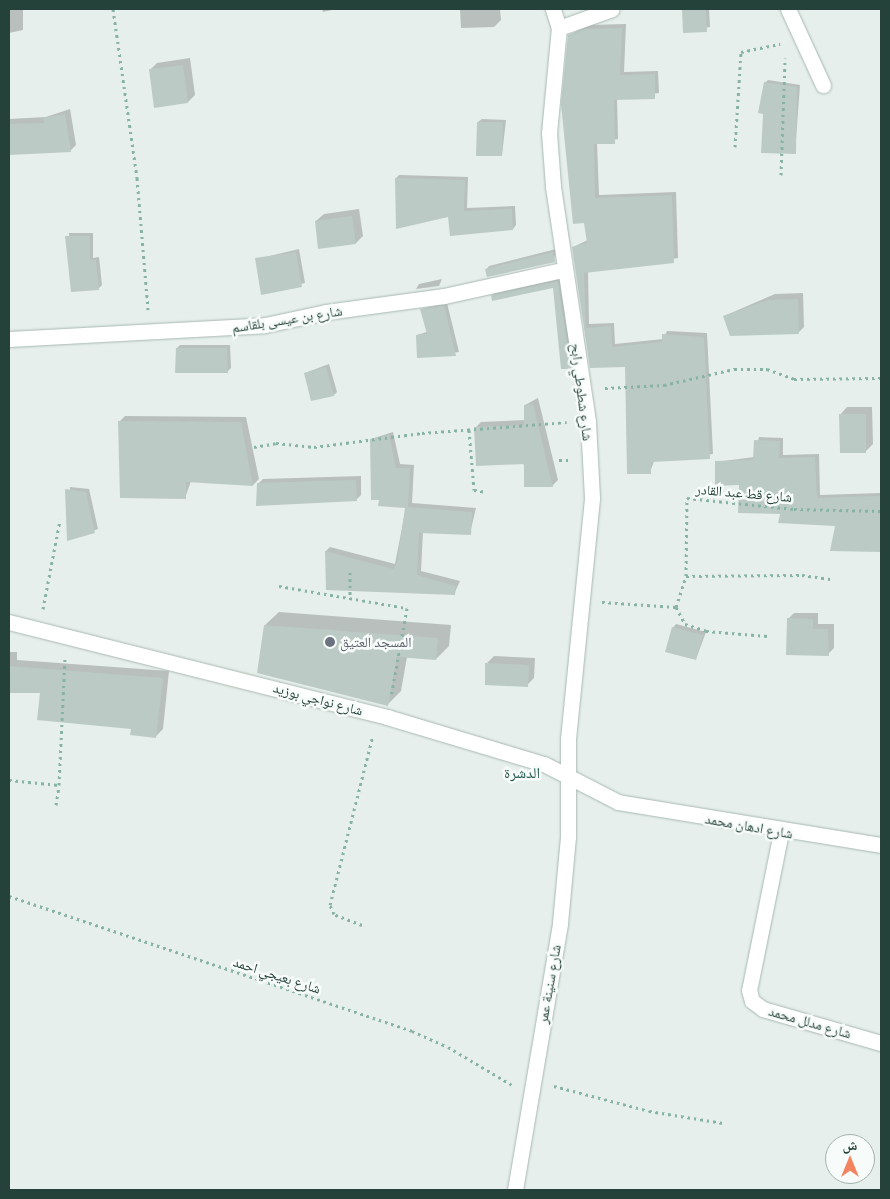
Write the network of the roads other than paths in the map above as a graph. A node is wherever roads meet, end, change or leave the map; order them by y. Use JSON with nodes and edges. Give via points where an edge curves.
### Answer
{"nodes":[{"id":1,"x":553,"y":9,"type":"edge"},
{"id":2,"x":612,"y":9,"type":"edge"},
{"id":3,"x":788,"y":9,"type":"edge"},
{"id":4,"x":558,"y":28,"type":"junction"},
{"id":5,"x":823,"y":85,"type":"dead end"},
{"id":6,"x":562,"y":270,"type":"junction"},
{"id":7,"x":9,"y":339,"type":"edge"},
{"id":8,"x":9,"y":622,"type":"edge"},
{"id":9,"x":567,"y":776,"type":"junction"},
{"id":10,"x":618,"y":802,"type":"joint"},
{"id":11,"x":781,"y":832,"type":"junction"},
{"id":12,"x":881,"y":845,"type":"edge"},
{"id":13,"x":881,"y":1043,"type":"edge"},
{"id":14,"x":515,"y":1190,"type":"edge"}],
"edges":[{"from":1,"to":4,"type":"street","name":"شارع شطوطي رابح"},
{"from":2,"to":4,"type":"street"},
{"from":3,"to":5,"type":"street"},
{"from":4,"to":6,"type":"street","name":"شارع شطوطي رابح","via":[[550,133]]},
{"from":6,"to":7,"type":"street","name":"شارع بن عيسى بلقاسم","via":[[444,296],[265,325],[150,334]]},
{"from":6,"to":9,"type":"street","name":"شارع شطوطي رابح","via":[[588,421],[592,498]]},
{"from":8,"to":9,"type":"street","name":"شارع نواجي بوزيد","via":[[67,633],[382,716],[544,764]]},
{"from":9,"to":10,"type":"street","name":"شارع نواجي بوزيد"},
{"from":9,"to":14,"type":"street","name":"شارع سنينة عمر","via":[[568,837],[560,923]]},
{"from":10,"to":11,"type":"street","name":"شارع ادهان محمد"},
{"from":11,"to":12,"type":"street","name":"شارع ادهان محمد"},
{"from":11,"to":13,"type":"street","name":"شارع مدلل محمد","via":[[749,990],[752,1001],[763,1009]]}]}
